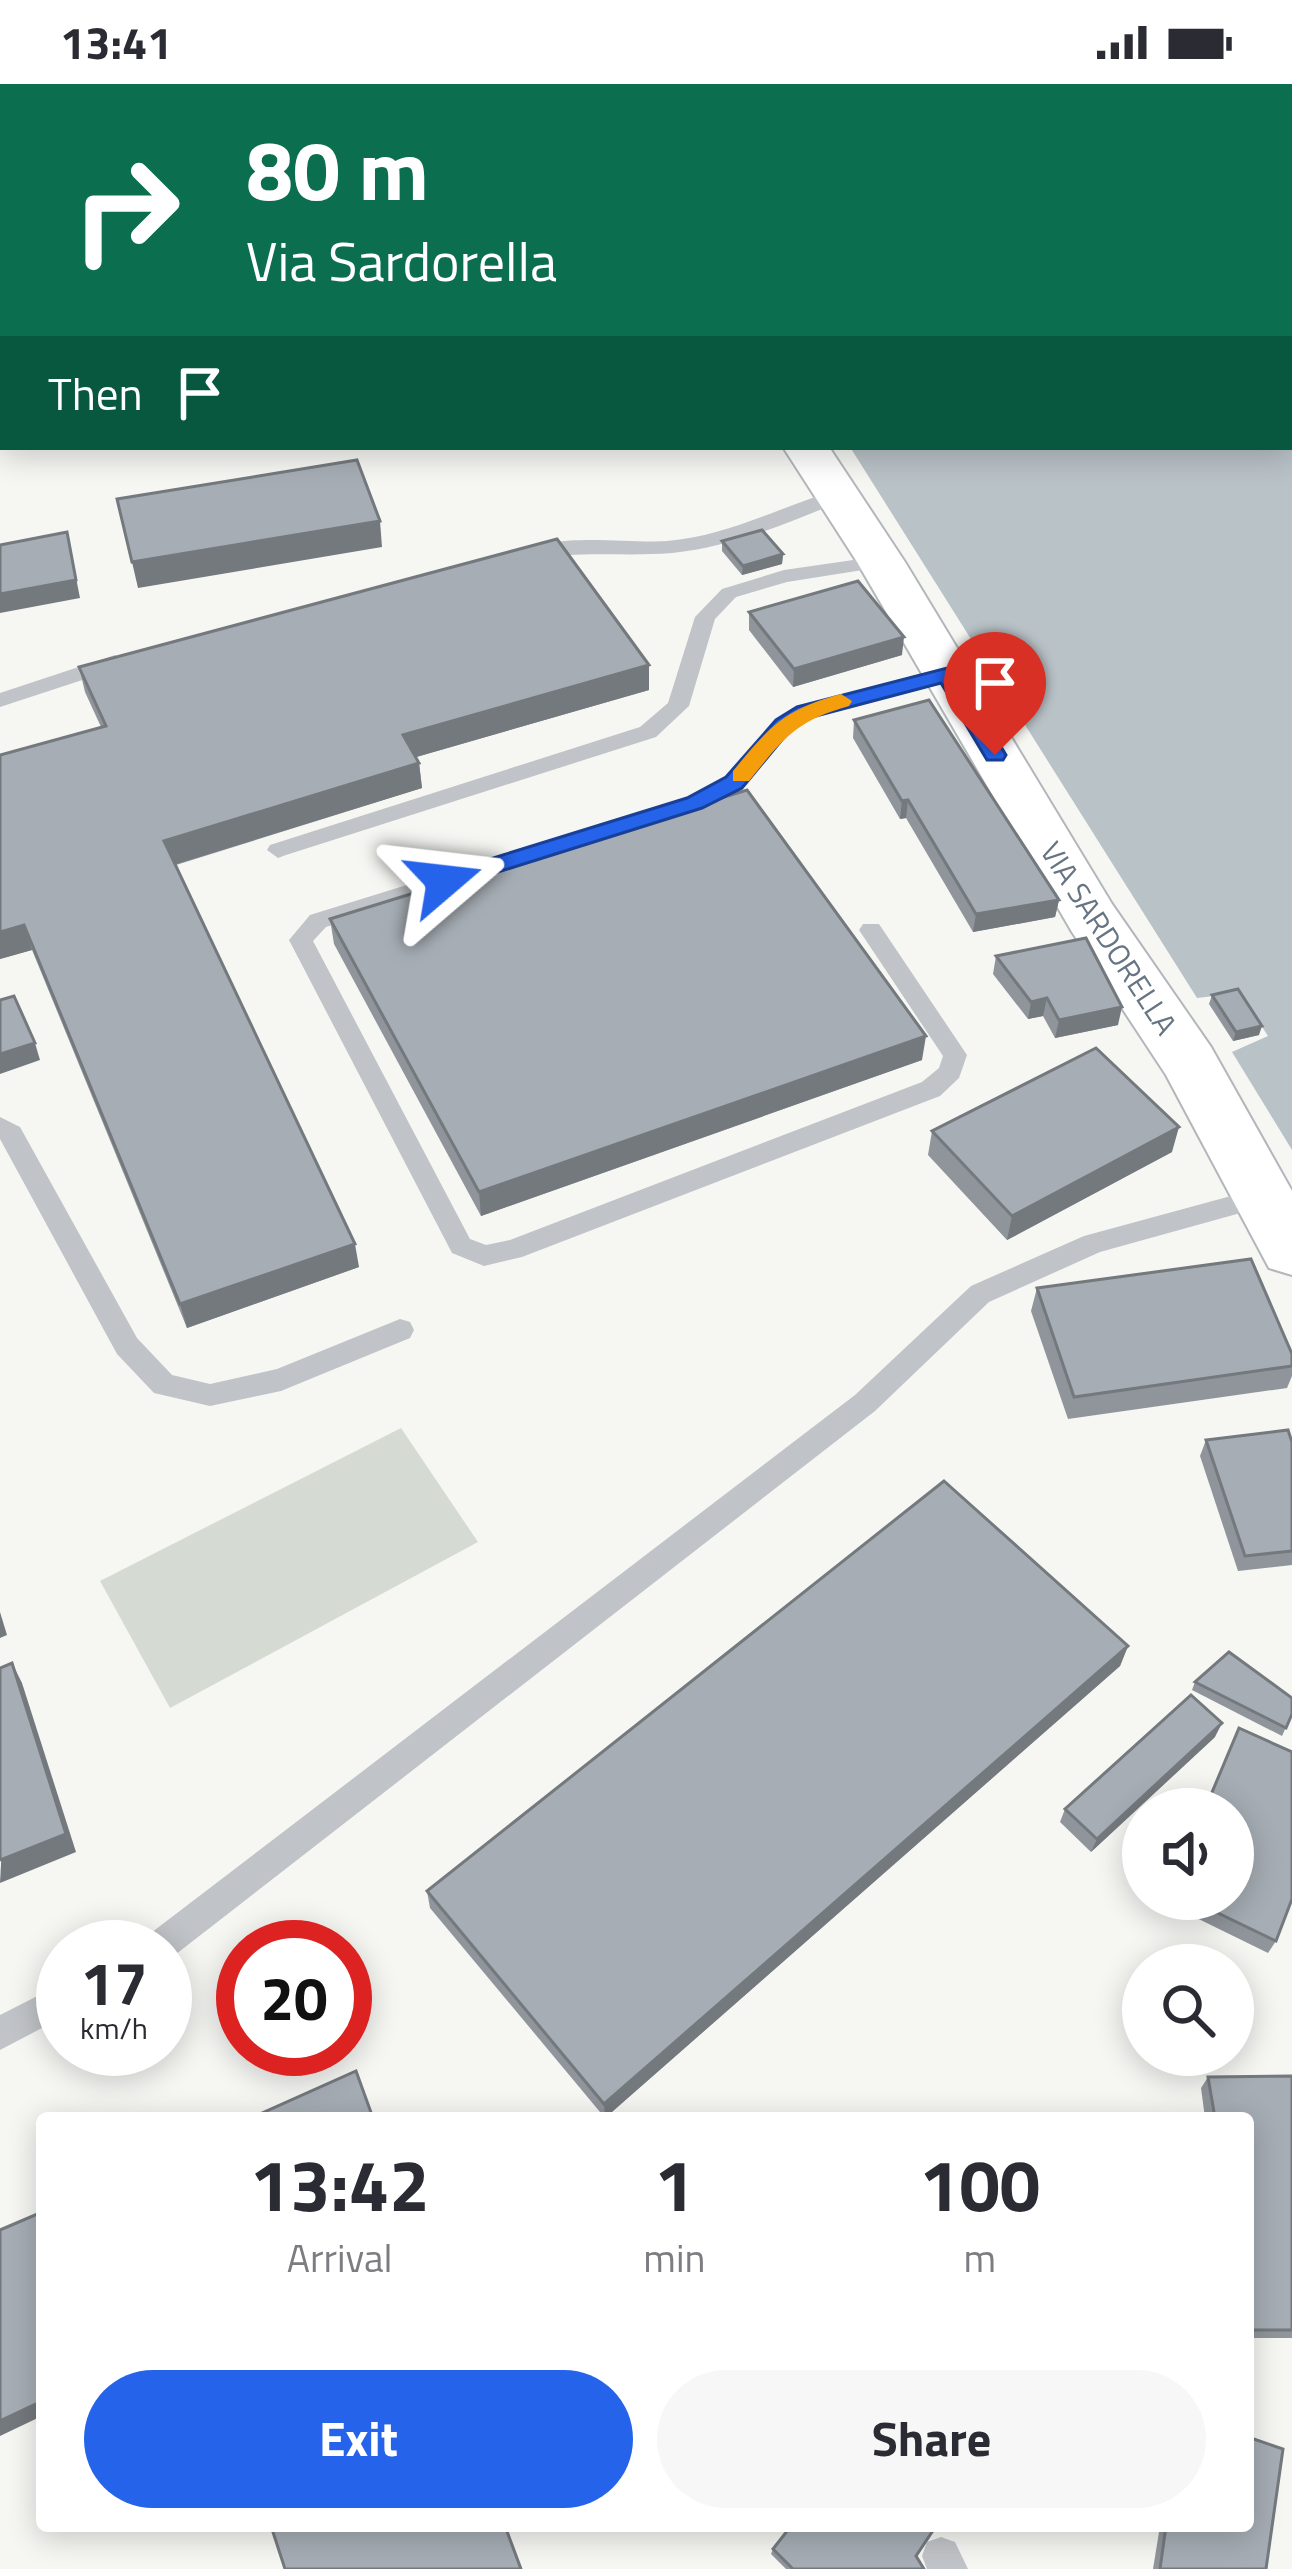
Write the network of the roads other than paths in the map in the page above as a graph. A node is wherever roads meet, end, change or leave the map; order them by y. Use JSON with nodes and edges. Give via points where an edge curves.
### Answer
{"nodes":[{"id":1,"x":808,"y":450,"type":"edge"},
{"id":2,"x":837,"y":496,"type":"junction"},
{"id":3,"x":499,"y":562,"type":"edge"},
{"id":4,"x":881,"y":562,"type":"junction"},
{"id":5,"x":144,"y":654,"type":"edge"},
{"id":6,"x":947,"y":674,"type":"junction"},
{"id":7,"x":0,"y":700,"type":"edge"},
{"id":8,"x":278,"y":850,"type":"edge"},
{"id":9,"x":871,"y":930,"type":"dead end"},
{"id":10,"x":0,"y":1126,"type":"edge"},
{"id":11,"x":1264,"y":1197,"type":"junction"},
{"id":12,"x":1292,"y":1250,"type":"edge"},
{"id":13,"x":400,"y":1330,"type":"dead end"},
{"id":14,"x":192,"y":1922,"type":"edge"},
{"id":15,"x":36,"y":2014,"type":"edge"},
{"id":16,"x":0,"y":2033,"type":"edge"}],
"edges":[{"from":1,"to":2,"type":"main road","name":"VIA SARDORELLA"},
{"from":2,"to":3,"type":"lane","via":[[669,547],[566,545]]},
{"from":2,"to":4,"type":"main road","name":"VIA SARDORELLA"},
{"from":4,"to":6,"type":"main road","name":"VIA SARDORELLA"},
{"from":4,"to":8,"type":"lane","via":[[729,593],[705,617],[678,706],[648,732]]},
{"from":5,"to":7,"type":"lane"},
{"from":6,"to":9,"type":"lane","via":[[804,712],[783,724],[734,783],[694,803],[318,921],[301,940],[461,1246],[484,1256],[931,1089],[955,1055]]},
{"from":6,"to":11,"type":"main road","name":"VIA SARDORELLA","via":[[1092,918],[1190,1063]]},
{"from":10,"to":13,"type":"lane","via":[[127,1346],[164,1385],[210,1395],[281,1381]]},
{"from":11,"to":12,"type":"main road","name":"VIA SARDORELLA"},
{"from":11,"to":14,"type":"lane","via":[[1093,1243],[980,1294],[865,1403]]},
{"from":15,"to":16,"type":"lane"}]}
